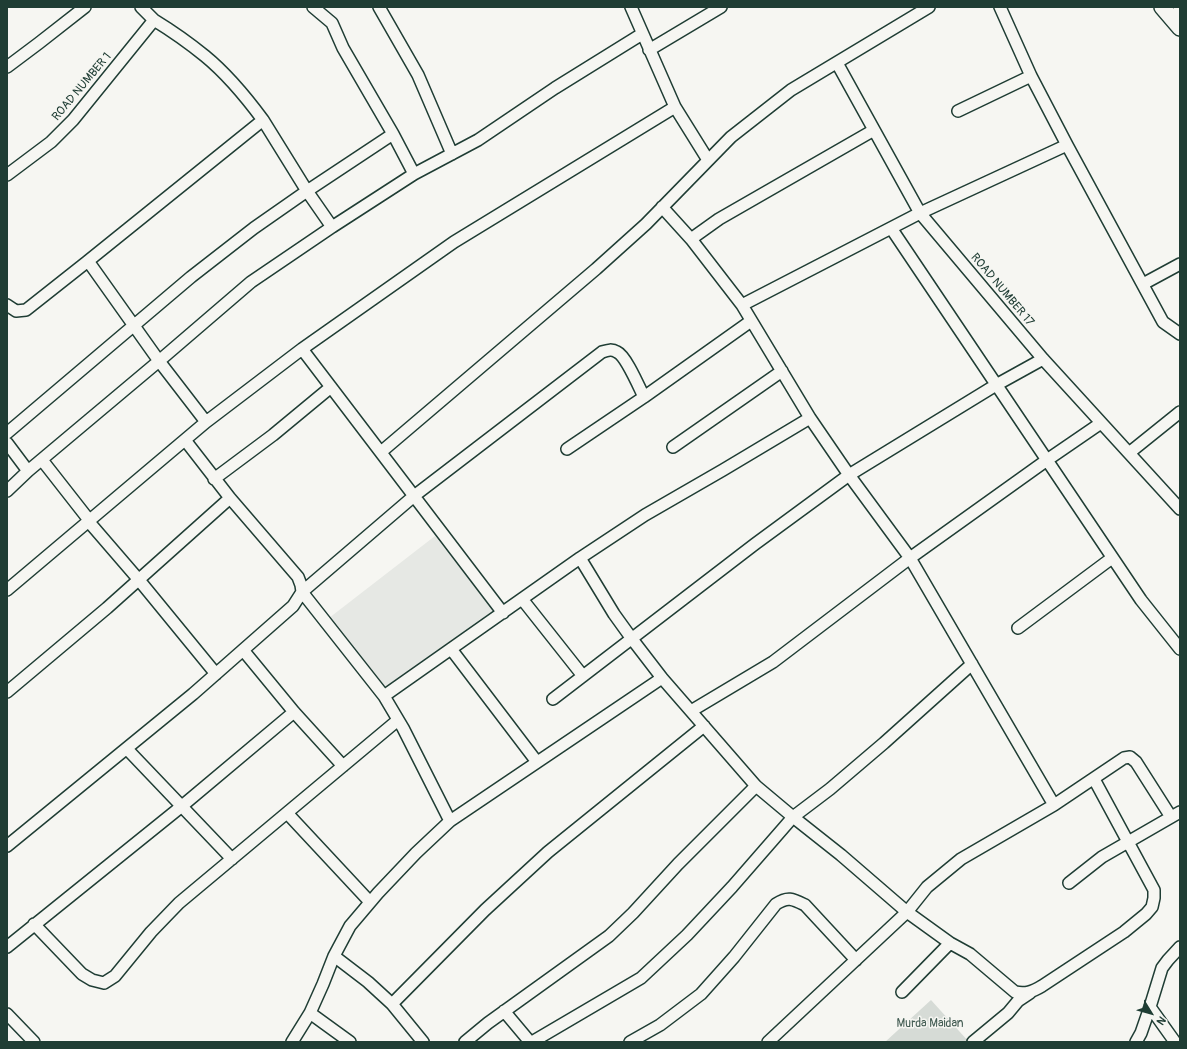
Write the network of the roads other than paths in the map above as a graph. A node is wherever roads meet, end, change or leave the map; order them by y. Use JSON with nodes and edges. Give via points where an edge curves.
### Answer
{"nodes":[{"id":1,"x":85,"y":7,"type":"edge"},
{"id":2,"x":141,"y":7,"type":"edge"},
{"id":3,"x":313,"y":7,"type":"edge"},
{"id":4,"x":379,"y":7,"type":"edge"},
{"id":5,"x":631,"y":7,"type":"edge"},
{"id":6,"x":721,"y":7,"type":"edge"},
{"id":7,"x":929,"y":7,"type":"edge"},
{"id":8,"x":1000,"y":7,"type":"edge"},
{"id":9,"x":154,"y":20,"type":"junction"},
{"id":10,"x":642,"y":34,"type":"junction"},
{"id":11,"x":649,"y":50,"type":"junction"},
{"id":12,"x":837,"y":63,"type":"junction"},
{"id":13,"x":7,"y":66,"type":"edge"},
{"id":14,"x":1031,"y":76,"type":"junction"},
{"id":15,"x":675,"y":107,"type":"junction"},
{"id":16,"x":958,"y":111,"type":"dead end"},
{"id":17,"x":264,"y":120,"type":"junction"},
{"id":18,"x":874,"y":130,"type":"junction"},
{"id":19,"x":393,"y":134,"type":"junction"},
{"id":20,"x":1067,"y":145,"type":"junction"},
{"id":21,"x":452,"y":154,"type":"junction"},
{"id":22,"x":708,"y":160,"type":"junction"},
{"id":23,"x":414,"y":174,"type":"junction"},
{"id":24,"x":7,"y":175,"type":"edge"},
{"id":25,"x":307,"y":191,"type":"junction"},
{"id":26,"x":662,"y":207,"type":"junction"},
{"id":27,"x":920,"y":213,"type":"junction"},
{"id":28,"x":332,"y":228,"type":"junction"},
{"id":29,"x":891,"y":228,"type":"junction"},
{"id":30,"x":691,"y":239,"type":"junction"},
{"id":31,"x":88,"y":261,"type":"junction"},
{"id":32,"x":1180,"y":264,"type":"edge"},
{"id":33,"x":1143,"y":284,"type":"junction"},
{"id":34,"x":7,"y":305,"type":"edge"},
{"id":35,"x":742,"y":305,"type":"junction"},
{"id":36,"x":752,"y":321,"type":"junction"},
{"id":37,"x":133,"y":325,"type":"junction"},
{"id":38,"x":1180,"y":334,"type":"edge"},
{"id":39,"x":302,"y":349,"type":"junction"},
{"id":40,"x":1043,"y":359,"type":"junction"},
{"id":41,"x":159,"y":361,"type":"junction"},
{"id":42,"x":782,"y":371,"type":"junction"},
{"id":43,"x":996,"y":385,"type":"junction"},
{"id":44,"x":331,"y":387,"type":"junction"},
{"id":45,"x":644,"y":397,"type":"junction"},
{"id":46,"x":1180,"y":412,"type":"edge"},
{"id":47,"x":810,"y":418,"type":"junction"},
{"id":48,"x":206,"y":422,"type":"junction"},
{"id":49,"x":1101,"y":423,"type":"junction"},
{"id":50,"x":7,"y":433,"type":"edge"},
{"id":51,"x":185,"y":440,"type":"junction"},
{"id":52,"x":7,"y":443,"type":"edge"},
{"id":53,"x":673,"y":447,"type":"dead end"},
{"id":54,"x":567,"y":449,"type":"dead end"},
{"id":55,"x":381,"y":452,"type":"junction"},
{"id":56,"x":1129,"y":453,"type":"junction"},
{"id":57,"x":42,"y":460,"type":"junction"},
{"id":58,"x":1047,"y":460,"type":"junction"},
{"id":59,"x":28,"y":471,"type":"junction"},
{"id":60,"x":849,"y":475,"type":"junction"},
{"id":61,"x":214,"y":479,"type":"junction"},
{"id":62,"x":7,"y":491,"type":"edge"},
{"id":63,"x":414,"y":496,"type":"junction"},
{"id":64,"x":230,"y":498,"type":"junction"},
{"id":65,"x":1180,"y":509,"type":"edge"},
{"id":66,"x":89,"y":520,"type":"junction"},
{"id":67,"x":580,"y":558,"type":"junction"},
{"id":68,"x":910,"y":558,"type":"junction"},
{"id":69,"x":1112,"y":558,"type":"junction"},
{"id":70,"x":139,"y":580,"type":"junction"},
{"id":71,"x":7,"y":590,"type":"edge"},
{"id":72,"x":302,"y":592,"type":"junction"},
{"id":73,"x":522,"y":599,"type":"junction"},
{"id":74,"x":503,"y":613,"type":"junction"},
{"id":75,"x":1018,"y":628,"type":"dead end"},
{"id":76,"x":632,"y":639,"type":"junction"},
{"id":77,"x":451,"y":649,"type":"junction"},
{"id":78,"x":1180,"y":649,"type":"edge"},
{"id":79,"x":243,"y":650,"type":"junction"},
{"id":80,"x":972,"y":664,"type":"junction"},
{"id":81,"x":216,"y":674,"type":"junction"},
{"id":82,"x":583,"y":676,"type":"junction"},
{"id":83,"x":662,"y":678,"type":"junction"},
{"id":84,"x":7,"y":692,"type":"edge"},
{"id":85,"x":384,"y":696,"type":"junction"},
{"id":86,"x":553,"y":699,"type":"dead end"},
{"id":87,"x":691,"y":711,"type":"junction"},
{"id":88,"x":294,"y":712,"type":"junction"},
{"id":89,"x":398,"y":720,"type":"junction"},
{"id":90,"x":704,"y":726,"type":"junction"},
{"id":91,"x":127,"y":749,"type":"junction"},
{"id":92,"x":537,"y":762,"type":"junction"},
{"id":93,"x":343,"y":766,"type":"junction"},
{"id":94,"x":1094,"y":778,"type":"junction"},
{"id":95,"x":756,"y":786,"type":"junction"},
{"id":96,"x":1054,"y":805,"type":"junction"},
{"id":97,"x":182,"y":806,"type":"junction"},
{"id":98,"x":287,"y":813,"type":"junction"},
{"id":99,"x":1175,"y":815,"type":"edge"},
{"id":100,"x":793,"y":817,"type":"junction"},
{"id":101,"x":450,"y":821,"type":"junction"},
{"id":102,"x":1128,"y":842,"type":"junction"},
{"id":103,"x":7,"y":846,"type":"edge"},
{"id":104,"x":232,"y":859,"type":"junction"},
{"id":105,"x":1069,"y":884,"type":"dead end"},
{"id":106,"x":370,"y":902,"type":"junction"},
{"id":107,"x":907,"y":912,"type":"junction"},
{"id":108,"x":34,"y":924,"type":"junction"},
{"id":109,"x":950,"y":943,"type":"junction"},
{"id":110,"x":7,"y":946,"type":"edge"},
{"id":111,"x":1179,"y":950,"type":"edge"},
{"id":112,"x":334,"y":956,"type":"junction"},
{"id":113,"x":856,"y":960,"type":"junction"},
{"id":114,"x":902,"y":992,"type":"dead end"},
{"id":115,"x":1030,"y":993,"type":"junction"},
{"id":116,"x":392,"y":1004,"type":"junction"},
{"id":117,"x":1150,"y":1007,"type":"junction"},
{"id":118,"x":504,"y":1012,"type":"junction"},
{"id":119,"x":310,"y":1013,"type":"junction"},
{"id":120,"x":7,"y":1014,"type":"edge"},
{"id":121,"x":27,"y":1040,"type":"edge"},
{"id":122,"x":292,"y":1042,"type":"edge"},
{"id":123,"x":350,"y":1042,"type":"edge"},
{"id":124,"x":423,"y":1042,"type":"edge"},
{"id":125,"x":466,"y":1042,"type":"edge"},
{"id":126,"x":531,"y":1042,"type":"edge"},
{"id":127,"x":630,"y":1042,"type":"edge"},
{"id":128,"x":768,"y":1042,"type":"edge"},
{"id":129,"x":973,"y":1042,"type":"edge"},
{"id":130,"x":1136,"y":1042,"type":"edge"},
{"id":131,"x":1175,"y":1042,"type":"edge"}],
"edges":[{"from":1,"to":13,"type":"street"},
{"from":2,"to":9,"type":"street"},
{"from":3,"to":19,"type":"street","via":[[332,23],[343,48]]},
{"from":4,"to":21,"type":"street","via":[[418,75]]},
{"from":5,"to":10,"type":"street"},
{"from":6,"to":11,"type":"street"},
{"from":7,"to":12,"type":"street"},
{"from":8,"to":14,"type":"street"},
{"from":9,"to":17,"type":"street","via":[[206,56],[241,91]]},
{"from":9,"to":24,"type":"street","name":"ROAD NUMBER 1","via":[[73,120],[51,142]]},
{"from":10,"to":11,"type":"street"},
{"from":10,"to":21,"type":"street","via":[[478,140]]},
{"from":11,"to":15,"type":"street"},
{"from":12,"to":18,"type":"street","name":"ROAD NUMBER 17"},
{"from":12,"to":22,"type":"street","via":[[791,90],[731,137]]},
{"from":14,"to":16,"type":"street"},
{"from":14,"to":20,"type":"street"},
{"from":15,"to":22,"type":"street"},
{"from":15,"to":39,"type":"street","via":[[454,242]]},
{"from":17,"to":25,"type":"street"},
{"from":17,"to":31,"type":"street"},
{"from":18,"to":27,"type":"street","name":"ROAD NUMBER 17"},
{"from":18,"to":30,"type":"street","via":[[719,219]]},
{"from":19,"to":23,"type":"street"},
{"from":19,"to":25,"type":"street"},
{"from":20,"to":27,"type":"street"},
{"from":20,"to":33,"type":"street"},
{"from":21,"to":23,"type":"street"},
{"from":22,"to":26,"type":"street"},
{"from":23,"to":28,"type":"street"},
{"from":25,"to":28,"type":"street"},
{"from":25,"to":37,"type":"street","via":[[254,228]]},
{"from":26,"to":30,"type":"street"},
{"from":26,"to":55,"type":"street","via":[[596,269]]},
{"from":27,"to":29,"type":"street"},
{"from":27,"to":40,"type":"street","name":"ROAD NUMBER 17"},
{"from":28,"to":41,"type":"street","via":[[251,282]]},
{"from":29,"to":35,"type":"street"},
{"from":29,"to":43,"type":"street"},
{"from":30,"to":35,"type":"street"},
{"from":31,"to":34,"type":"street","via":[[26,310],[16,311]]},
{"from":31,"to":37,"type":"street"},
{"from":32,"to":33,"type":"street"},
{"from":33,"to":38,"type":"street","via":[[1163,322]]},
{"from":35,"to":36,"type":"street"},
{"from":36,"to":42,"type":"street"},
{"from":36,"to":45,"type":"street"},
{"from":37,"to":41,"type":"street"},
{"from":37,"to":50,"type":"street"},
{"from":39,"to":44,"type":"street"},
{"from":39,"to":48,"type":"street"},
{"from":40,"to":43,"type":"street"},
{"from":40,"to":49,"type":"street","name":"ROAD NUMBER 17"},
{"from":41,"to":48,"type":"street"},
{"from":41,"to":57,"type":"street"},
{"from":42,"to":47,"type":"street"},
{"from":42,"to":53,"type":"street"},
{"from":43,"to":58,"type":"street"},
{"from":43,"to":60,"type":"street"},
{"from":44,"to":55,"type":"street"},
{"from":44,"to":61,"type":"street"},
{"from":45,"to":54,"type":"street"},
{"from":45,"to":63,"type":"street","via":[[624,357],[610,349],[602,352]]},
{"from":46,"to":56,"type":"street"},
{"from":47,"to":60,"type":"street"},
{"from":47,"to":67,"type":"street","via":[[645,515]]},
{"from":48,"to":51,"type":"street"},
{"from":49,"to":56,"type":"street","name":"ROAD NUMBER 17"},
{"from":49,"to":58,"type":"street"},
{"from":51,"to":61,"type":"street"},
{"from":51,"to":66,"type":"street"},
{"from":52,"to":59,"type":"street"},
{"from":55,"to":63,"type":"street"},
{"from":56,"to":65,"type":"street","name":"ROAD NUMBER 17"},
{"from":57,"to":59,"type":"street"},
{"from":57,"to":66,"type":"street"},
{"from":58,"to":68,"type":"street"},
{"from":58,"to":69,"type":"street"},
{"from":59,"to":62,"type":"street"},
{"from":60,"to":68,"type":"street"},
{"from":60,"to":76,"type":"street"},
{"from":61,"to":64,"type":"street"},
{"from":63,"to":72,"type":"street"},
{"from":63,"to":74,"type":"street"},
{"from":64,"to":70,"type":"street"},
{"from":64,"to":72,"type":"street","via":[[298,577]]},
{"from":66,"to":70,"type":"street"},
{"from":66,"to":71,"type":"street"},
{"from":67,"to":73,"type":"street"},
{"from":67,"to":76,"type":"street"},
{"from":68,"to":80,"type":"street"},
{"from":68,"to":87,"type":"street","via":[[773,662]]},
{"from":69,"to":75,"type":"street"},
{"from":69,"to":78,"type":"street"},
{"from":70,"to":81,"type":"street"},
{"from":70,"to":84,"type":"street"},
{"from":72,"to":79,"type":"street","via":[[293,606]]},
{"from":72,"to":85,"type":"street"},
{"from":73,"to":74,"type":"street"},
{"from":73,"to":82,"type":"street"},
{"from":74,"to":77,"type":"street"},
{"from":76,"to":82,"type":"street"},
{"from":76,"to":83,"type":"street"},
{"from":77,"to":85,"type":"street"},
{"from":77,"to":92,"type":"street"},
{"from":79,"to":81,"type":"street"},
{"from":79,"to":88,"type":"street"},
{"from":80,"to":96,"type":"street"},
{"from":80,"to":100,"type":"street","via":[[884,743]]},
{"from":81,"to":91,"type":"street"},
{"from":82,"to":86,"type":"street"},
{"from":83,"to":87,"type":"street"},
{"from":83,"to":92,"type":"street"},
{"from":85,"to":89,"type":"street"},
{"from":87,"to":90,"type":"street"},
{"from":88,"to":93,"type":"street"},
{"from":88,"to":97,"type":"street"},
{"from":89,"to":93,"type":"street"},
{"from":89,"to":101,"type":"street"},
{"from":90,"to":95,"type":"street"},
{"from":90,"to":116,"type":"street","via":[[548,852],[485,910]]},
{"from":91,"to":97,"type":"street"},
{"from":91,"to":103,"type":"street"},
{"from":92,"to":101,"type":"street"},
{"from":93,"to":98,"type":"street"},
{"from":94,"to":96,"type":"street"},
{"from":94,"to":99,"type":"street","via":[[1124,758],[1130,757]]},
{"from":94,"to":102,"type":"street"},
{"from":95,"to":100,"type":"street"},
{"from":95,"to":118,"type":"street","via":[[609,936]]},
{"from":96,"to":107,"type":"street","via":[[961,859],[928,887]]},
{"from":97,"to":104,"type":"street"},
{"from":97,"to":108,"type":"street"},
{"from":98,"to":104,"type":"street"},
{"from":98,"to":106,"type":"street"},
{"from":99,"to":102,"type":"street"},
{"from":100,"to":107,"type":"street"},
{"from":100,"to":126,"type":"street","via":[[688,935],[641,978]]},
{"from":101,"to":106,"type":"street"},
{"from":102,"to":105,"type":"street","via":[[1102,857]]},
{"from":102,"to":115,"type":"street","via":[[1154,890],[1152,907],[1124,932]]},
{"from":104,"to":108,"type":"street","via":[[179,903],[115,976],[104,983],[82,974]]},
{"from":106,"to":112,"type":"street","via":[[350,926]]},
{"from":107,"to":109,"type":"street"},
{"from":107,"to":113,"type":"street"},
{"from":108,"to":110,"type":"street"},
{"from":109,"to":114,"type":"street"},
{"from":109,"to":115,"type":"street","via":[[970,954],[1015,992]]},
{"from":111,"to":117,"type":"street","via":[[1162,968]]},
{"from":112,"to":116,"type":"street"},
{"from":112,"to":119,"type":"street"},
{"from":113,"to":127,"type":"street","via":[[805,904],[788,898],[782,900],[701,994],[660,1025]]},
{"from":113,"to":128,"type":"street"},
{"from":115,"to":129,"type":"street"},
{"from":116,"to":124,"type":"street"},
{"from":117,"to":130,"type":"street"},
{"from":117,"to":131,"type":"street"},
{"from":118,"to":125,"type":"street"},
{"from":118,"to":126,"type":"street"},
{"from":119,"to":122,"type":"street"},
{"from":119,"to":123,"type":"street"},
{"from":120,"to":121,"type":"street"}]}
